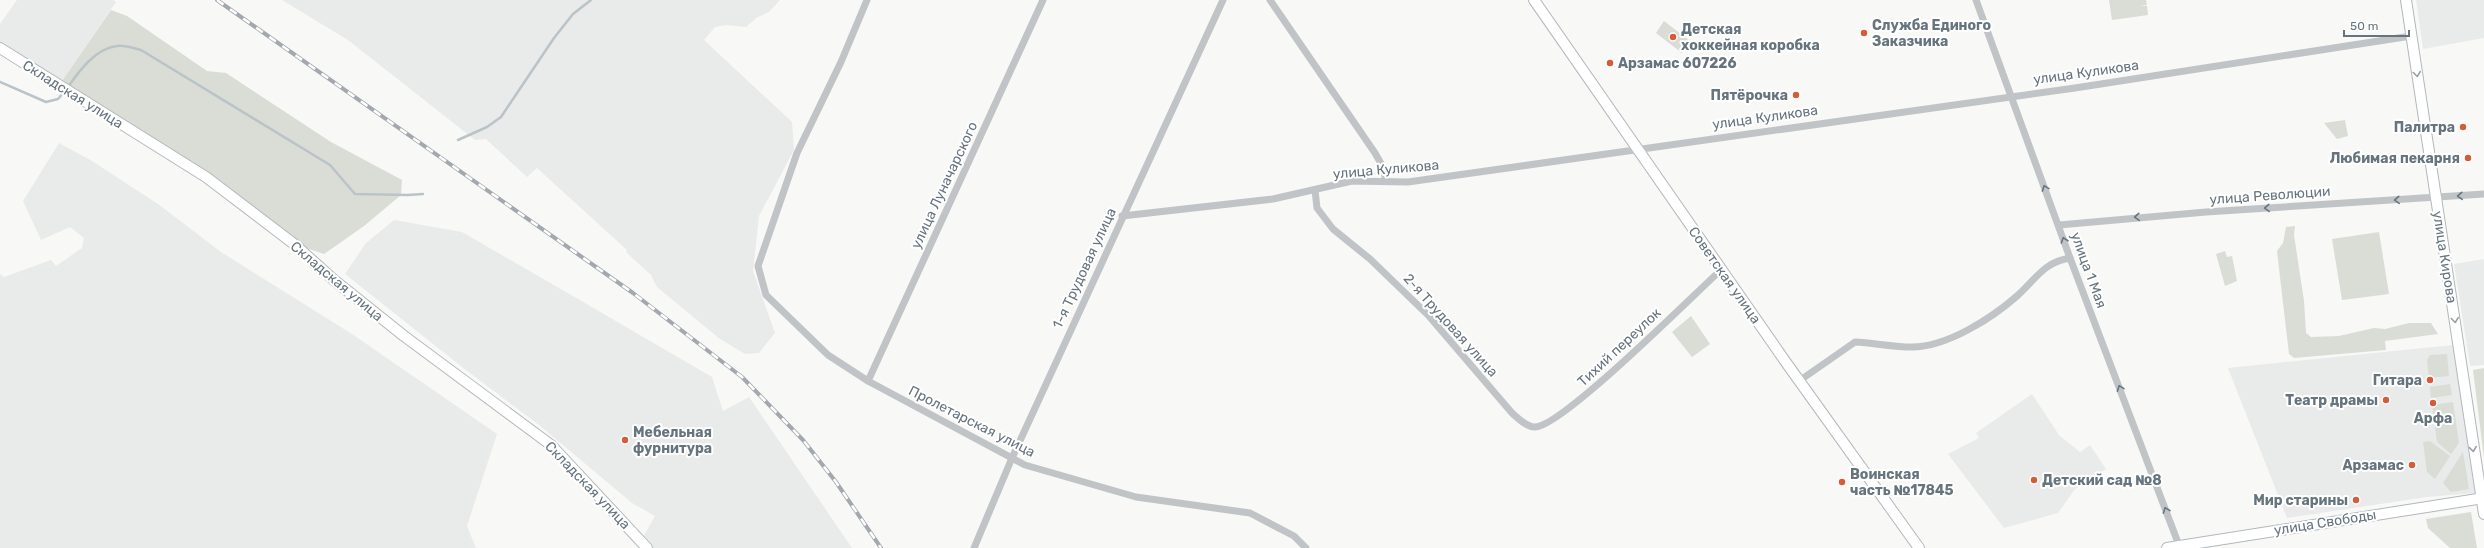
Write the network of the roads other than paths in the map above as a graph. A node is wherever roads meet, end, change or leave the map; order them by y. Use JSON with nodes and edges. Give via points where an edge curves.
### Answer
{"nodes":[{"id":1,"x":867,"y":0,"type":"edge"},
{"id":2,"x":1043,"y":0,"type":"edge"},
{"id":3,"x":1223,"y":0,"type":"edge"},
{"id":4,"x":1270,"y":0,"type":"edge"},
{"id":5,"x":1534,"y":0,"type":"edge"},
{"id":6,"x":1976,"y":0,"type":"edge"},
{"id":7,"x":2406,"y":0,"type":"edge"},
{"id":8,"x":2411,"y":36,"type":"junction"},
{"id":9,"x":0,"y":48,"type":"edge"},
{"id":10,"x":2011,"y":95,"type":"junction"},
{"id":11,"x":1637,"y":149,"type":"junction"},
{"id":12,"x":1386,"y":181,"type":"junction"},
{"id":13,"x":1315,"y":190,"type":"junction"},
{"id":14,"x":2484,"y":194,"type":"edge"},
{"id":15,"x":2436,"y":198,"type":"junction"},
{"id":16,"x":1122,"y":216,"type":"junction"},
{"id":17,"x":2059,"y":225,"type":"junction"},
{"id":18,"x":2070,"y":258,"type":"junction"},
{"id":19,"x":1721,"y":270,"type":"junction"},
{"id":20,"x":868,"y":382,"type":"junction"},
{"id":21,"x":1799,"y":382,"type":"junction"},
{"id":22,"x":1526,"y":424,"type":"joint"},
{"id":23,"x":1012,"y":458,"type":"junction"},
{"id":24,"x":2482,"y":499,"type":"edge"},
{"id":25,"x":2484,"y":514,"type":"edge"},
{"id":26,"x":2179,"y":547,"type":"edge"},
{"id":27,"x":647,"y":548,"type":"edge"},
{"id":28,"x":974,"y":548,"type":"edge"},
{"id":29,"x":1306,"y":548,"type":"edge"},
{"id":30,"x":1919,"y":548,"type":"edge"},
{"id":31,"x":2167,"y":548,"type":"edge"}],
"edges":[{"from":1,"to":20,"type":"street","name":"Пролетарская улица","via":[[841,62],[797,153],[758,266],[766,295],[828,355]]},
{"from":2,"to":20,"type":"street","name":"улица Луначарского"},
{"from":3,"to":16,"type":"street","name":"1-я Трудовая улица"},
{"from":4,"to":12,"type":"street","via":[[1375,153],[1383,167]]},
{"from":5,"to":11,"type":"street","name":"Советская улица"},
{"from":6,"to":10,"type":"street","name":"улица 1 Мая"},
{"from":7,"to":8,"type":"street","name":"улица Кирова"},
{"from":8,"to":10,"type":"street","name":"улица Куликова","via":[[2075,88]]},
{"from":8,"to":15,"type":"street","name":"улица Кирова","one_way":true},
{"from":9,"to":27,"type":"street","name":"Складская улица","via":[[206,177],[294,244],[404,336],[551,445]]},
{"from":10,"to":11,"type":"street","name":"улица Куликова"},
{"from":17,"to":10,"type":"street","name":"улица 1 Мая","one_way":true},
{"from":11,"to":12,"type":"street","name":"улица Куликова","via":[[1408,182]]},
{"from":11,"to":19,"type":"street","name":"Советская улица"},
{"from":12,"to":13,"type":"street","name":"улица Куликова","via":[[1352,182]]},
{"from":13,"to":16,"type":"street","name":"улица Куликова","via":[[1273,200]]},
{"from":13,"to":22,"type":"street","name":"2-я Трудовая улица","via":[[1317,208],[1333,229],[1370,259],[1428,315],[1512,413]]},
{"from":14,"to":15,"type":"street","name":"улица Революции","one_way":true},
{"from":15,"to":17,"type":"street","name":"улица Революции","one_way":true,"via":[[2206,212]]},
{"from":15,"to":24,"type":"street","name":"улица Кирова","one_way":true},
{"from":16,"to":23,"type":"street","name":"1-я Трудовая улица"},
{"from":18,"to":17,"type":"street","name":"улица 1 Мая","one_way":true},
{"from":18,"to":21,"type":"street","via":[[2044,268],[1991,316],[1965,331],[1930,344],[1913,347],[1855,342]]},
{"from":26,"to":18,"type":"street","name":"улица 1 Мая","one_way":true},
{"from":19,"to":21,"type":"street","name":"Советская улица"},
{"from":19,"to":22,"type":"street","name":"Тихий переулок","via":[[1584,397],[1552,421],[1535,427]]},
{"from":20,"to":23,"type":"street","name":"Пролетарская улица"},
{"from":21,"to":30,"type":"street","name":"Советская улица"},
{"from":23,"to":28,"type":"street","name":"1-я Трудовая улица"},
{"from":23,"to":29,"type":"street","name":"Пролетарская улица","via":[[1025,465],[1136,497],[1250,513],[1294,536]]},
{"from":24,"to":25,"type":"street","name":"улица Кирова"},
{"from":24,"to":26,"type":"street","name":"улица Свободы"},
{"from":26,"to":31,"type":"street","name":"улица Свободы"}]}
